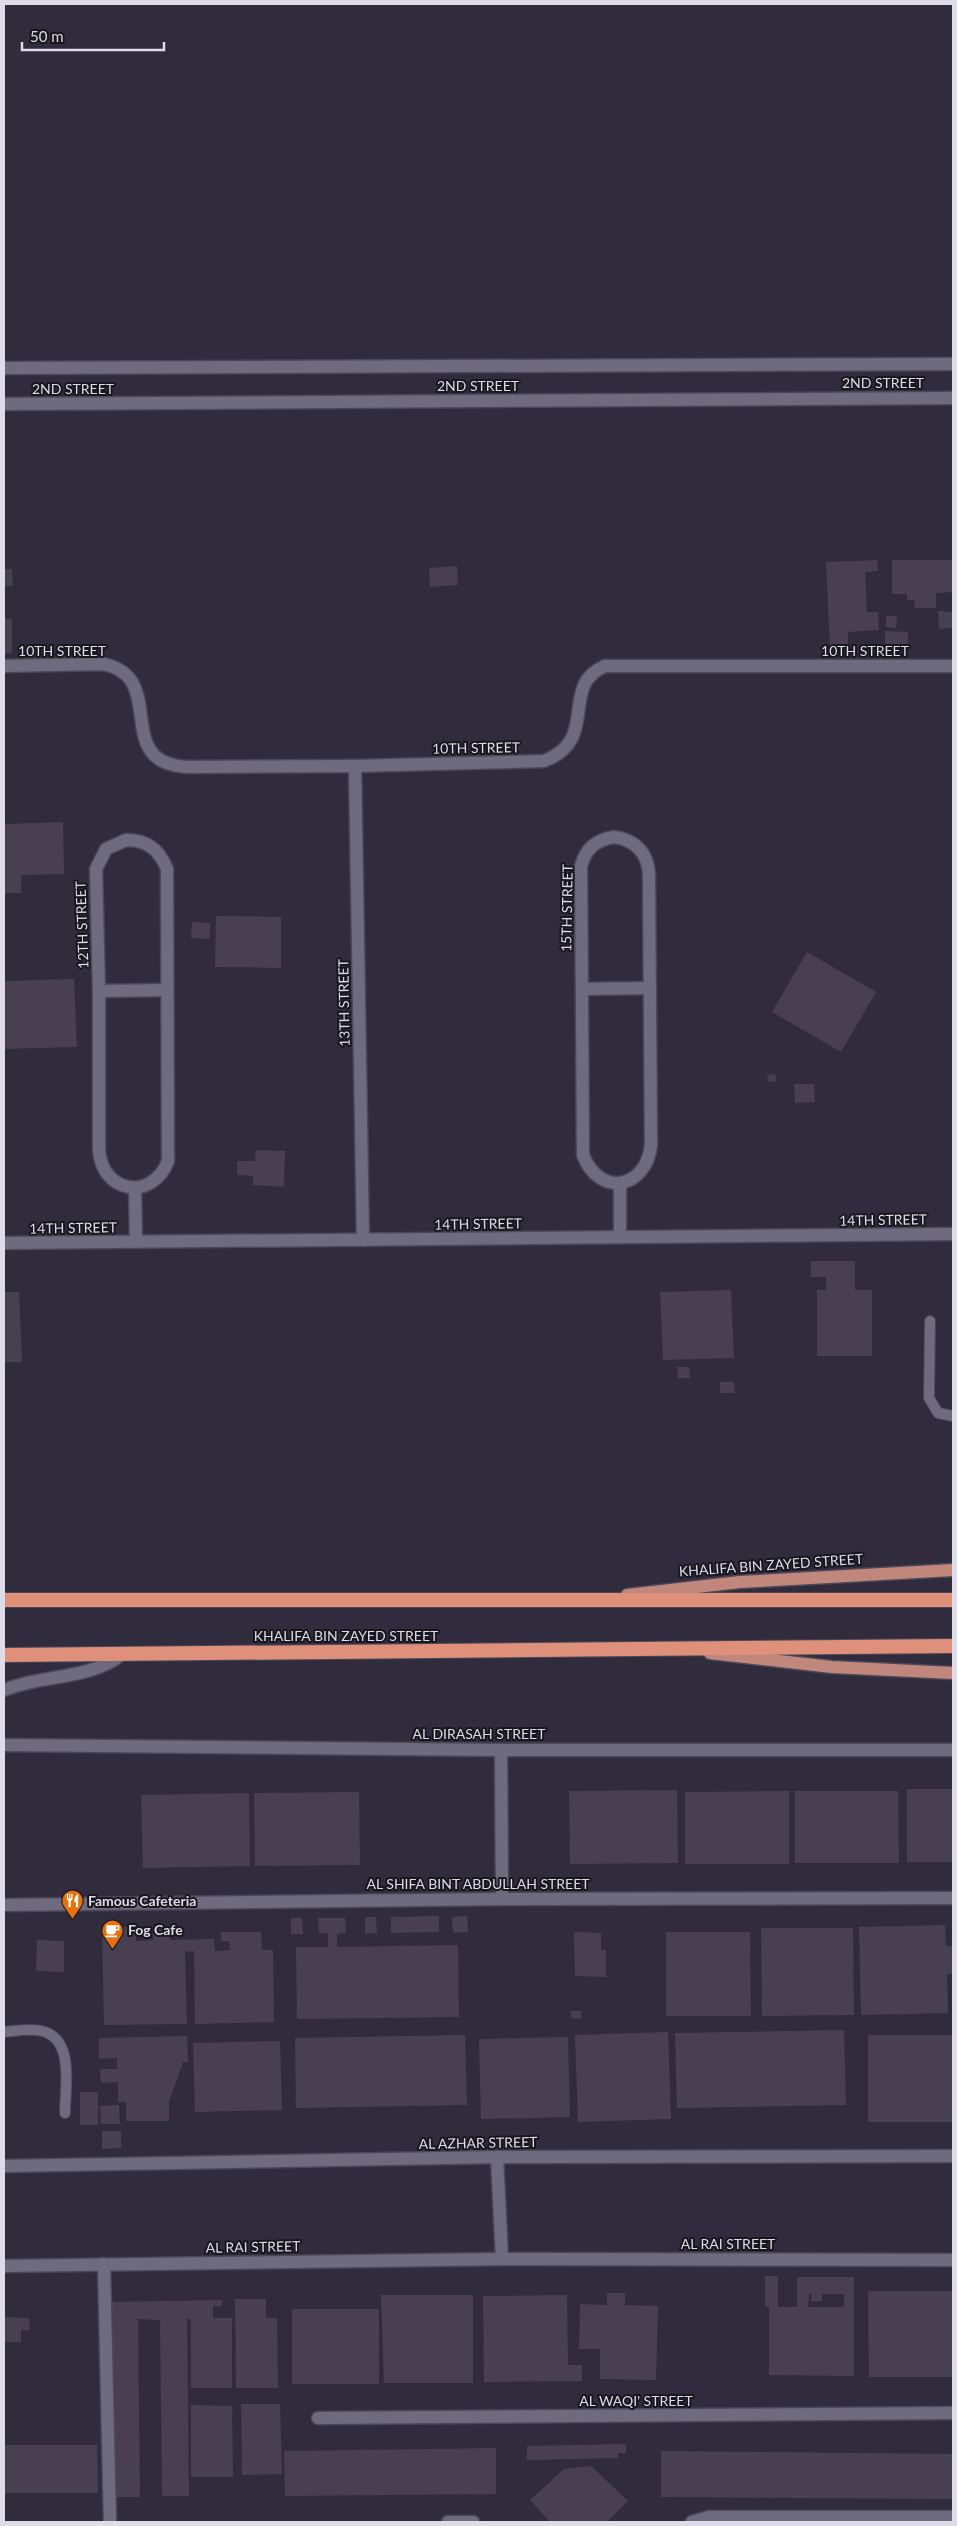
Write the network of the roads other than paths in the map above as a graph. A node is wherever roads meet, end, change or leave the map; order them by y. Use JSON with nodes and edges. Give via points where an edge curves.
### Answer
{"nodes":[{"id":1,"x":953,"y":364,"type":"edge"},
{"id":2,"x":4,"y":368,"type":"edge"},
{"id":3,"x":953,"y":398,"type":"edge"},
{"id":4,"x":4,"y":404,"type":"edge"},
{"id":5,"x":4,"y":666,"type":"edge"},
{"id":6,"x":953,"y":666,"type":"edge"},
{"id":7,"x":355,"y":766,"type":"junction"},
{"id":8,"x":650,"y":988,"type":"junction"},
{"id":9,"x":167,"y":990,"type":"junction"},
{"id":10,"x":582,"y":990,"type":"junction"},
{"id":11,"x":100,"y":991,"type":"junction"},
{"id":12,"x":620,"y":1183,"type":"junction"},
{"id":13,"x":135,"y":1188,"type":"junction"},
{"id":14,"x":953,"y":1234,"type":"edge"},
{"id":15,"x":620,"y":1237,"type":"junction"},
{"id":16,"x":363,"y":1240,"type":"junction"},
{"id":17,"x":136,"y":1242,"type":"junction"},
{"id":18,"x":4,"y":1243,"type":"edge"},
{"id":19,"x":930,"y":1321,"type":"dead end"},
{"id":20,"x":953,"y":1416,"type":"edge"},
{"id":21,"x":953,"y":1570,"type":"edge"},
{"id":22,"x":4,"y":1600,"type":"edge"},
{"id":23,"x":592,"y":1600,"type":"junction"},
{"id":24,"x":953,"y":1600,"type":"edge"},
{"id":25,"x":953,"y":1646,"type":"edge"},
{"id":26,"x":688,"y":1650,"type":"junction"},
{"id":27,"x":122,"y":1654,"type":"junction"},
{"id":28,"x":4,"y":1655,"type":"edge"},
{"id":29,"x":953,"y":1673,"type":"edge"},
{"id":30,"x":4,"y":1690,"type":"edge"},
{"id":31,"x":4,"y":1745,"type":"edge"},
{"id":32,"x":502,"y":1750,"type":"junction"},
{"id":33,"x":953,"y":1750,"type":"edge"},
{"id":34,"x":502,"y":1898,"type":"junction"},
{"id":35,"x":953,"y":1898,"type":"edge"},
{"id":36,"x":4,"y":1904,"type":"edge"},
{"id":37,"x":4,"y":2032,"type":"edge"},
{"id":38,"x":65,"y":2113,"type":"dead end"},
{"id":39,"x":953,"y":2156,"type":"edge"},
{"id":40,"x":497,"y":2158,"type":"junction"},
{"id":41,"x":4,"y":2166,"type":"edge"},
{"id":42,"x":502,"y":2259,"type":"junction"},
{"id":43,"x":953,"y":2260,"type":"edge"},
{"id":44,"x":104,"y":2264,"type":"junction"},
{"id":45,"x":4,"y":2266,"type":"edge"},
{"id":46,"x":953,"y":2413,"type":"edge"},
{"id":47,"x":318,"y":2418,"type":"dead end"},
{"id":48,"x":953,"y":2517,"type":"edge"},
{"id":49,"x":821,"y":2520,"type":"edge"},
{"id":50,"x":110,"y":2522,"type":"edge"},
{"id":51,"x":448,"y":2522,"type":"edge"},
{"id":52,"x":473,"y":2522,"type":"edge"},
{"id":53,"x":692,"y":2522,"type":"edge"}],
"edges":[{"from":1,"to":2,"type":"street","name":"2ND STREET"},
{"from":3,"to":4,"type":"street","name":"2ND STREET"},
{"from":5,"to":7,"type":"street","name":"10TH STREET","via":[[103,664],[119,669],[131,679],[138,694],[146,743],[158,757],[174,766]]},
{"from":6,"to":7,"type":"street","name":"10TH STREET","via":[[605,666],[588,677],[582,687],[576,730],[571,741],[555,756],[532,761]]},
{"from":7,"to":16,"type":"street","name":"13TH STREET"},
{"from":8,"to":10,"type":"street"},
{"from":8,"to":10,"type":"street","name":"15TH STREET","via":[[648,865],[640,848],[624,838],[614,837],[588,849],[580,866]]},
{"from":8,"to":12,"type":"street","name":"15TH STREET","via":[[650,1158],[634,1179]]},
{"from":9,"to":11,"type":"street"},
{"from":9,"to":11,"type":"street","name":"12TH STREET","via":[[167,869],[156,850],[137,840],[126,840],[106,849],[96,869]]},
{"from":9,"to":13,"type":"street","name":"12TH STREET","via":[[168,1161],[157,1178]]},
{"from":10,"to":12,"type":"street","name":"15TH STREET","via":[[582,1155],[596,1176]]},
{"from":11,"to":13,"type":"street","name":"12TH STREET","via":[[100,1160],[110,1178],[118,1184]]},
{"from":12,"to":15,"type":"street"},
{"from":13,"to":17,"type":"street"},
{"from":14,"to":15,"type":"street","name":"14TH STREET"},
{"from":15,"to":16,"type":"street","name":"14TH STREET"},
{"from":16,"to":17,"type":"street","name":"14TH STREET"},
{"from":17,"to":18,"type":"street","name":"14TH STREET"},
{"from":19,"to":20,"type":"lane","via":[[929,1398],[938,1413]]},
{"from":21,"to":23,"type":"main road","name":"KHALIFA BIN ZAYED STREET","via":[[740,1582]]},
{"from":22,"to":23,"type":"highway","name":"KHALIFA BIN ZAYED STREET"},
{"from":23,"to":24,"type":"highway","name":"KHALIFA BIN ZAYED STREET"},
{"from":25,"to":26,"type":"highway","name":"KHALIFA BIN ZAYED STREET"},
{"from":26,"to":27,"type":"highway","name":"KHALIFA BIN ZAYED STREET"},
{"from":26,"to":29,"type":"main road","name":"KHALIFA BIN ZAYED STREET","via":[[832,1667]]},
{"from":27,"to":28,"type":"highway","name":"KHALIFA BIN ZAYED STREET"},
{"from":27,"to":30,"type":"street","via":[[112,1663],[94,1671],[42,1678]]},
{"from":31,"to":32,"type":"street","name":"AL DIRASAH STREET"},
{"from":32,"to":33,"type":"street","name":"AL DIRASAH STREET"},
{"from":32,"to":34,"type":"street"},
{"from":34,"to":35,"type":"street","name":"AL SHIFA BINT ABDULLAH STREET"},
{"from":34,"to":36,"type":"street","name":"AL SHIFA BINT ABDULLAH STREET"},
{"from":37,"to":38,"type":"lane","via":[[41,2031],[58,2040],[65,2058]]},
{"from":39,"to":40,"type":"street","name":"AL AZHAR STREET"},
{"from":40,"to":41,"type":"street","name":"AL AZHAR STREET"},
{"from":40,"to":42,"type":"street"},
{"from":42,"to":43,"type":"street","name":"AL RAI STREET"},
{"from":42,"to":44,"type":"street","name":"AL RAI STREET"},
{"from":44,"to":45,"type":"street","name":"AL RAI STREET"},
{"from":44,"to":50,"type":"street"},
{"from":46,"to":47,"type":"street","name":"AL WAQI' STREET"},
{"from":48,"to":49,"type":"street"},
{"from":49,"to":53,"type":"street","via":[[709,2517]]},
{"from":51,"to":52,"type":"street"}]}
